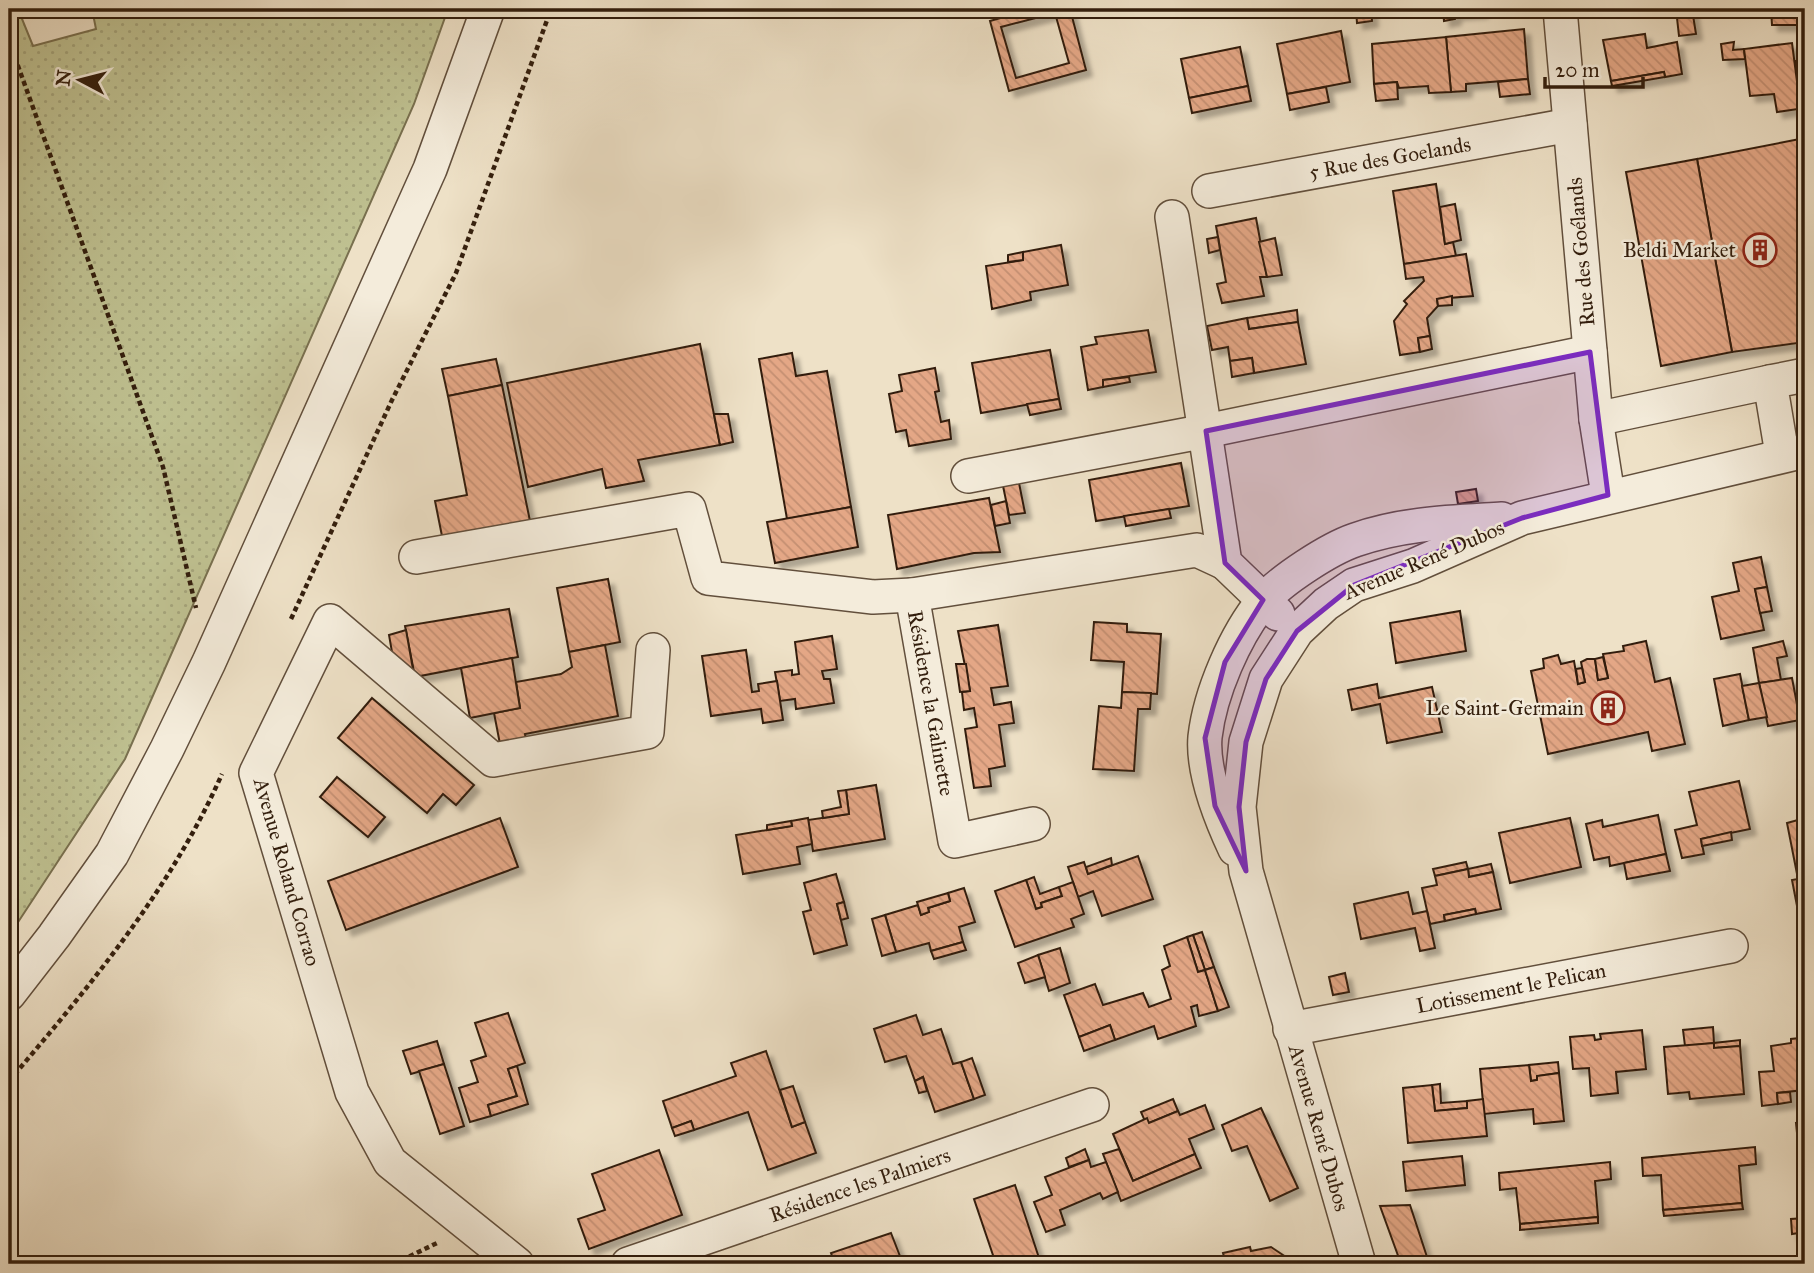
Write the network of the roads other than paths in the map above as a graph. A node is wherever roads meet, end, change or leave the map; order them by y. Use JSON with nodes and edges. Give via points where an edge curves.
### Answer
{"nodes":[{"id":1,"x":488,"y":9,"type":"edge"},
{"id":2,"x":1560,"y":9,"type":"edge"},
{"id":3,"x":1570,"y":125,"type":"junction"},
{"id":4,"x":1209,"y":191,"type":"dead end"},
{"id":5,"x":1172,"y":216,"type":"dead end"},
{"id":6,"x":1590,"y":352,"type":"junction"},
{"id":7,"x":1805,"y":375,"type":"edge"},
{"id":8,"x":1770,"y":382,"type":"junction"},
{"id":9,"x":1596,"y":419,"type":"junction"},
{"id":10,"x":1206,"y":431,"type":"junction"},
{"id":11,"x":1794,"y":452,"type":"edge"},
{"id":12,"x":968,"y":476,"type":"dead end"},
{"id":13,"x":1608,"y":495,"type":"junction"},
{"id":14,"x":1522,"y":517,"type":"junction"},
{"id":15,"x":416,"y":557,"type":"dead end"},
{"id":16,"x":1225,"y":563,"type":"junction"},
{"id":17,"x":912,"y":595,"type":"junction"},
{"id":18,"x":1263,"y":600,"type":"junction"},
{"id":19,"x":1297,"y":631,"type":"junction"},
{"id":20,"x":653,"y":650,"type":"dead end"},
{"id":21,"x":1033,"y":824,"type":"dead end"},
{"id":22,"x":1246,"y":871,"type":"junction"},
{"id":23,"x":1731,"y":946,"type":"dead end"},
{"id":24,"x":9,"y":994,"type":"edge"},
{"id":25,"x":1290,"y":1029,"type":"junction"},
{"id":26,"x":1092,"y":1105,"type":"dead end"},
{"id":27,"x":517,"y":1264,"type":"edge"},
{"id":28,"x":628,"y":1264,"type":"edge"},
{"id":29,"x":1359,"y":1264,"type":"edge"}],
"edges":[{"from":1,"to":24,"type":"street","via":[[430,169],[173,736],[111,854]]},
{"from":2,"to":3,"type":"street","name":"Rue des Goélands"},
{"from":3,"to":4,"type":"street","name":"5 Rue des Goelands"},
{"from":3,"to":6,"type":"street","name":"Rue des Goélands"},
{"from":5,"to":10,"type":"street"},
{"from":6,"to":9,"type":"street","name":"Rue des Goélands"},
{"from":6,"to":10,"type":"street"},
{"from":7,"to":8,"type":"street"},
{"from":8,"to":9,"type":"street"},
{"from":8,"to":11,"type":"street"},
{"from":9,"to":13,"type":"street","name":"Rue des Goélands"},
{"from":10,"to":12,"type":"street"},
{"from":10,"to":16,"type":"street"},
{"from":11,"to":13,"type":"street","name":"Avenue René Dubos"},
{"from":13,"to":14,"type":"street","name":"Avenue René Dubos"},
{"from":14,"to":18,"type":"street","name":"Avenue René Dubos","via":[[1424,524],[1354,540],[1304,568]]},
{"from":14,"to":19,"type":"street","name":"Avenue René Dubos","via":[[1413,566],[1354,585]]},
{"from":15,"to":17,"type":"street","via":[[689,509],[708,578],[873,597]]},
{"from":16,"to":17,"type":"street","name":"Résidence la Galinette","via":[[1197,550]]},
{"from":16,"to":18,"type":"street"},
{"from":17,"to":21,"type":"street","name":"Résidence la Galinette","via":[[955,841]]},
{"from":18,"to":19,"type":"street"},
{"from":18,"to":22,"type":"street","name":"Avenue René Dubos","via":[[1225,662],[1205,738],[1215,806]]},
{"from":19,"to":22,"type":"street","name":"Avenue René Dubos","via":[[1266,679],[1246,742],[1239,807]]},
{"from":20,"to":27,"type":"street","name":"Avenue Roland Corrao","via":[[647,732],[493,760],[330,621],[256,773],[352,1092],[390,1162]]},
{"from":22,"to":25,"type":"street","name":"Avenue René Dubos"},
{"from":23,"to":25,"type":"street","name":"Lotissement le Pelican"},
{"from":25,"to":29,"type":"street","name":"Avenue René Dubos"},
{"from":26,"to":28,"type":"street","name":"Résidence les Palmiers"}]}
